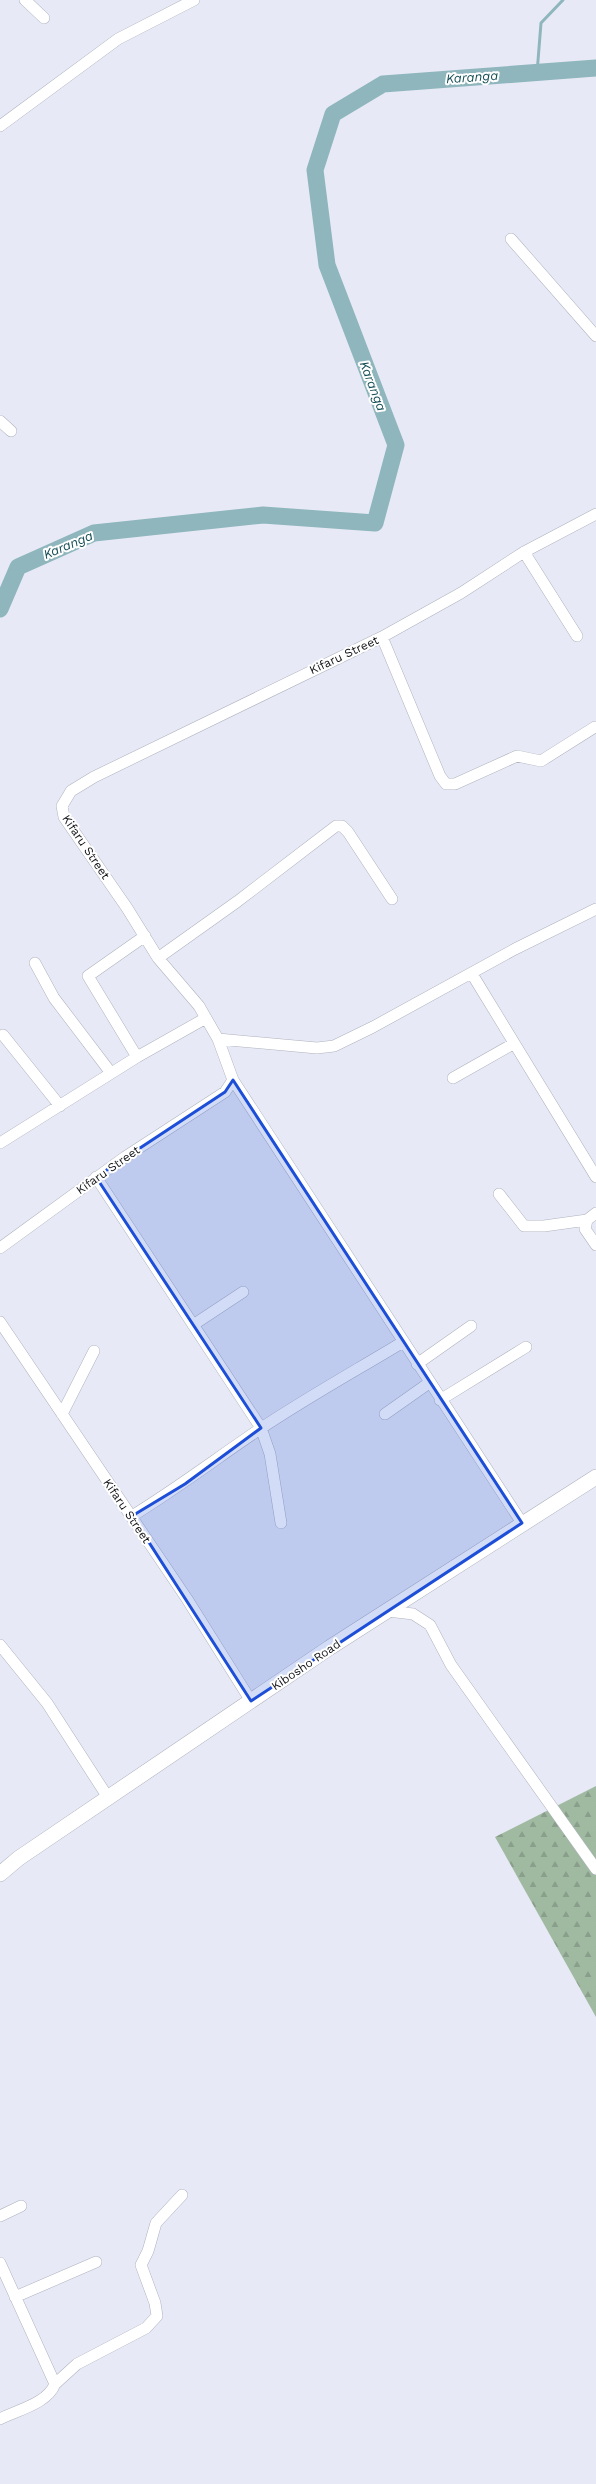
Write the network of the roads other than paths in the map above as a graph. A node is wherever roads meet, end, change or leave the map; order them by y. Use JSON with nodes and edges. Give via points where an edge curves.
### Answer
{"nodes":[{"id":1,"x":25,"y":0,"type":"edge"},
{"id":2,"x":194,"y":0,"type":"edge"},
{"id":3,"x":44,"y":18,"type":"dead end"},
{"id":4,"x":0,"y":126,"type":"edge"},
{"id":5,"x":511,"y":239,"type":"dead end"},
{"id":6,"x":596,"y":336,"type":"edge"},
{"id":7,"x":0,"y":421,"type":"edge"},
{"id":8,"x":11,"y":431,"type":"dead end"},
{"id":9,"x":596,"y":514,"type":"edge"},
{"id":10,"x":524,"y":552,"type":"junction"},
{"id":11,"x":577,"y":636,"type":"dead end"},
{"id":12,"x":382,"y":637,"type":"junction"},
{"id":13,"x":595,"y":727,"type":"edge"},
{"id":14,"x":392,"y":899,"type":"dead end"},
{"id":15,"x":596,"y":909,"type":"edge"},
{"id":16,"x":145,"y":936,"type":"junction"},
{"id":17,"x":158,"y":958,"type":"junction"},
{"id":18,"x":35,"y":963,"type":"dead end"},
{"id":19,"x":472,"y":974,"type":"junction"},
{"id":20,"x":206,"y":1018,"type":"junction"},
{"id":21,"x":3,"y":1035,"type":"dead end"},
{"id":22,"x":218,"y":1039,"type":"junction"},
{"id":23,"x":513,"y":1044,"type":"junction"},
{"id":24,"x":137,"y":1057,"type":"junction"},
{"id":25,"x":111,"y":1074,"type":"junction"},
{"id":26,"x":453,"y":1078,"type":"dead end"},
{"id":27,"x":233,"y":1080,"type":"junction"},
{"id":28,"x":60,"y":1106,"type":"junction"},
{"id":29,"x":0,"y":1143,"type":"edge"},
{"id":30,"x":596,"y":1177,"type":"edge"},
{"id":31,"x":96,"y":1178,"type":"junction"},
{"id":32,"x":498,"y":1194,"type":"dead end"},
{"id":33,"x":592,"y":1216,"type":"edge"},
{"id":34,"x":596,"y":1245,"type":"edge"},
{"id":35,"x":0,"y":1248,"type":"edge"},
{"id":36,"x":244,"y":1292,"type":"dead end"},
{"id":37,"x":0,"y":1322,"type":"edge"},
{"id":38,"x":194,"y":1325,"type":"junction"},
{"id":39,"x":471,"y":1326,"type":"dead end"},
{"id":40,"x":402,"y":1342,"type":"junction"},
{"id":41,"x":526,"y":1347,"type":"dead end"},
{"id":42,"x":94,"y":1351,"type":"dead end"},
{"id":43,"x":417,"y":1364,"type":"junction"},
{"id":44,"x":429,"y":1383,"type":"junction"},
{"id":45,"x":440,"y":1400,"type":"junction"},
{"id":46,"x":62,"y":1414,"type":"junction"},
{"id":47,"x":385,"y":1414,"type":"dead end"},
{"id":48,"x":261,"y":1428,"type":"junction"},
{"id":49,"x":596,"y":1477,"type":"edge"},
{"id":50,"x":132,"y":1516,"type":"junction"},
{"id":51,"x":282,"y":1523,"type":"dead end"},
{"id":52,"x":522,"y":1523,"type":"junction"},
{"id":53,"x":388,"y":1611,"type":"junction"},
{"id":54,"x":0,"y":1645,"type":"edge"},
{"id":55,"x":251,"y":1702,"type":"junction"},
{"id":56,"x":109,"y":1799,"type":"junction"},
{"id":57,"x":596,"y":1869,"type":"edge"},
{"id":58,"x":0,"y":1874,"type":"edge"},
{"id":59,"x":182,"y":2195,"type":"dead end"},
{"id":60,"x":21,"y":2206,"type":"dead end"},
{"id":61,"x":0,"y":2216,"type":"edge"},
{"id":62,"x":96,"y":2262,"type":"dead end"},
{"id":63,"x":0,"y":2263,"type":"edge"},
{"id":64,"x":15,"y":2297,"type":"junction"},
{"id":65,"x":55,"y":2384,"type":"junction"},
{"id":66,"x":0,"y":2419,"type":"edge"}],
"edges":[{"from":1,"to":3,"type":"street"},
{"from":2,"to":4,"type":"street","via":[[118,39]]},
{"from":5,"to":6,"type":"street"},
{"from":7,"to":8,"type":"street"},
{"from":9,"to":10,"type":"street","name":"Kifaru Street"},
{"from":10,"to":11,"type":"street"},
{"from":10,"to":12,"type":"street","name":"Kifaru Street","via":[[461,593]]},
{"from":12,"to":13,"type":"street","via":[[440,776],[446,784],[455,784],[517,756],[541,761]]},
{"from":12,"to":16,"type":"street","name":"Kifaru Street","via":[[94,777],[71,791],[61,810],[64,817]]},
{"from":14,"to":17,"type":"street","via":[[351,836],[342,826],[336,826]]},
{"from":15,"to":19,"type":"street","via":[[515,948]]},
{"from":16,"to":17,"type":"street","name":"Kifaru Street"},
{"from":16,"to":24,"type":"street","via":[[88,976]]},
{"from":17,"to":20,"type":"street","name":"Kifaru Street"},
{"from":18,"to":25,"type":"street","via":[[54,998]]},
{"from":19,"to":22,"type":"street","via":[[374,1027],[327,1048]]},
{"from":19,"to":23,"type":"street"},
{"from":20,"to":22,"type":"street","name":"Kifaru Street"},
{"from":20,"to":24,"type":"street"},
{"from":21,"to":28,"type":"street"},
{"from":22,"to":27,"type":"street","name":"Kifaru Street"},
{"from":23,"to":26,"type":"street"},
{"from":23,"to":30,"type":"street"},
{"from":24,"to":25,"type":"street"},
{"from":25,"to":28,"type":"street"},
{"from":27,"to":31,"type":"street","name":"Kifaru Street","via":[[225,1092]]},
{"from":27,"to":40,"type":"street"},
{"from":28,"to":29,"type":"street"},
{"from":31,"to":35,"type":"street","name":"Kifaru Street"},
{"from":31,"to":38,"type":"street"},
{"from":32,"to":33,"type":"street","via":[[524,1226],[539,1226]]},
{"from":33,"to":34,"type":"street","via":[[586,1233]]},
{"from":36,"to":38,"type":"street"},
{"from":37,"to":46,"type":"street","name":"Kifaru Street"},
{"from":38,"to":48,"type":"street"},
{"from":39,"to":43,"type":"street"},
{"from":40,"to":43,"type":"street"},
{"from":40,"to":48,"type":"street"},
{"from":41,"to":45,"type":"street"},
{"from":42,"to":46,"type":"street"},
{"from":43,"to":44,"type":"street"},
{"from":44,"to":45,"type":"street"},
{"from":44,"to":47,"type":"street"},
{"from":45,"to":52,"type":"street"},
{"from":46,"to":50,"type":"street","name":"Kifaru Street"},
{"from":48,"to":50,"type":"street","via":[[208,1464],[185,1484]]},
{"from":48,"to":51,"type":"street","via":[[270,1454]]},
{"from":49,"to":52,"type":"main road","name":"Kibosho Road"},
{"from":50,"to":55,"type":"street","name":"Kifaru Street"},
{"from":52,"to":53,"type":"main road","name":"Kibosho Road"},
{"from":53,"to":55,"type":"main road","name":"Kibosho Road"},
{"from":53,"to":57,"type":"street","via":[[413,1614],[430,1625],[445,1656]]},
{"from":54,"to":56,"type":"street","via":[[47,1703]]},
{"from":55,"to":56,"type":"main road","name":"Kibosho Road"},
{"from":56,"to":58,"type":"main road","name":"Kibosho Road","via":[[19,1858]]},
{"from":59,"to":65,"type":"street","via":[[156,2223],[141,2265],[157,2316],[146,2328],[81,2361]]},
{"from":60,"to":61,"type":"street"},
{"from":62,"to":64,"type":"street"},
{"from":63,"to":64,"type":"street"},
{"from":64,"to":65,"type":"street"},
{"from":65,"to":66,"type":"street","via":[[43,2398]]}]}
